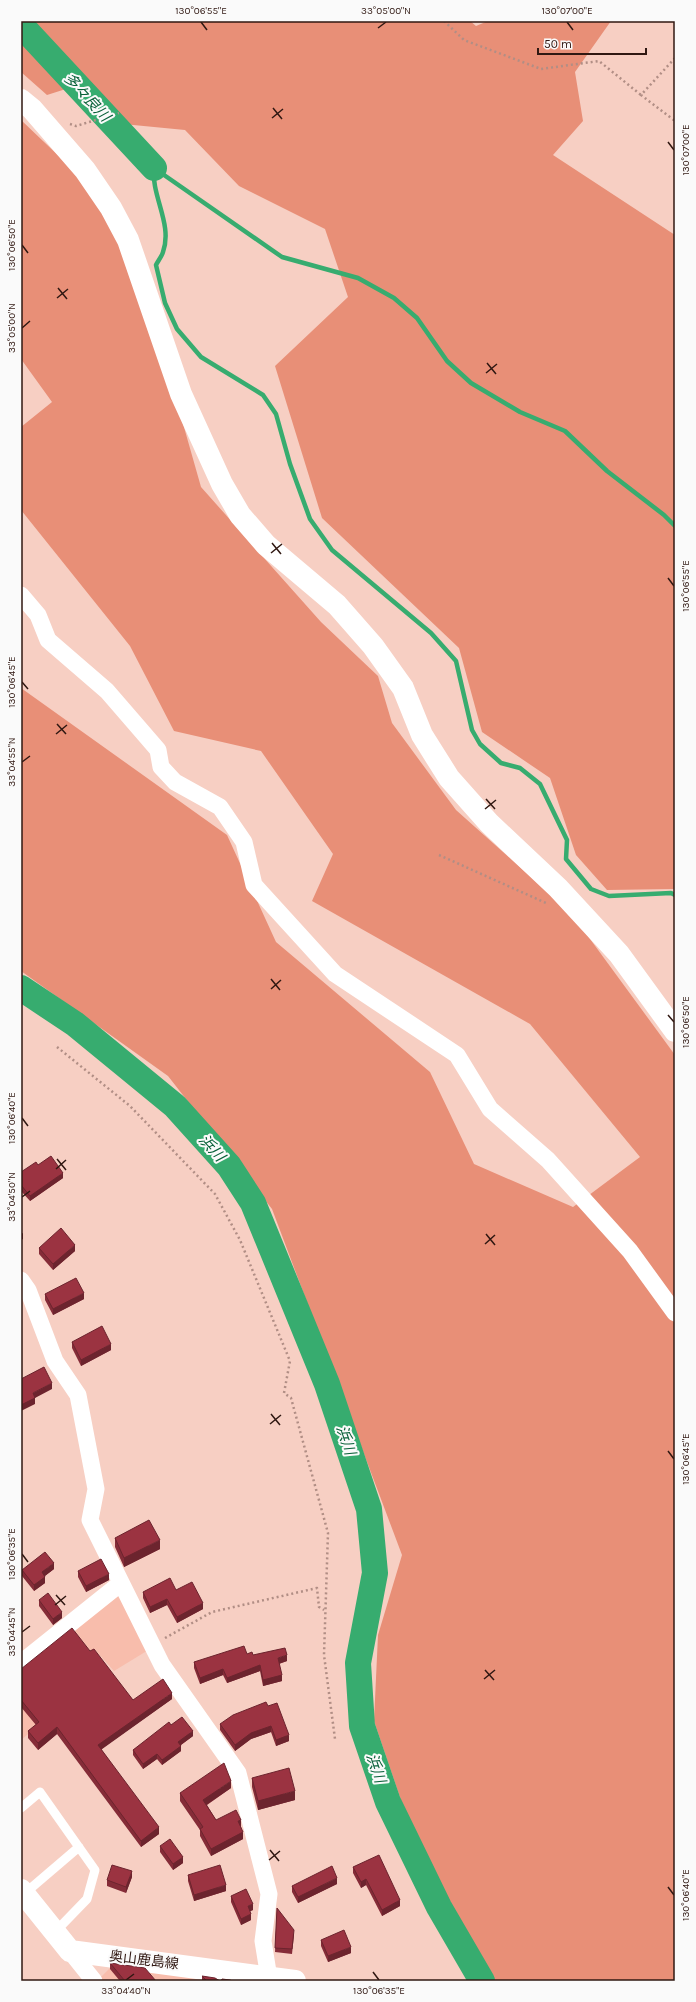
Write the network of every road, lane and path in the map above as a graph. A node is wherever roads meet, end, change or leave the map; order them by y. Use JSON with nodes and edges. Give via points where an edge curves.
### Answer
{"nodes":[{"id":1,"x":444,"y":21,"type":"edge"},
{"id":2,"x":675,"y":58,"type":"edge"},
{"id":3,"x":641,"y":95,"type":"junction"},
{"id":4,"x":21,"y":100,"type":"edge"},
{"id":5,"x":119,"y":113,"type":"dead end"},
{"id":6,"x":94,"y":121,"type":"dead end"},
{"id":7,"x":675,"y":121,"type":"edge"},
{"id":8,"x":21,"y":595,"type":"edge"},
{"id":9,"x":439,"y":855,"type":"dead end"},
{"id":10,"x":550,"y":904,"type":"dead end"},
{"id":11,"x":675,"y":1031,"type":"edge"},
{"id":12,"x":57,"y":1047,"type":"dead end"},
{"id":13,"x":21,"y":1280,"type":"edge"},
{"id":14,"x":675,"y":1313,"type":"edge"},
{"id":15,"x":121,"y":1583,"type":"junction"},
{"id":16,"x":324,"y":1610,"type":"junction"},
{"id":17,"x":152,"y":1645,"type":"junction"},
{"id":18,"x":21,"y":1663,"type":"edge"},
{"id":19,"x":335,"y":1739,"type":"dead end"},
{"id":20,"x":21,"y":1808,"type":"edge"},
{"id":21,"x":79,"y":1847,"type":"junction"},
{"id":22,"x":23,"y":1892,"type":"edge"},
{"id":23,"x":55,"y":1932,"type":"junction"},
{"id":24,"x":70,"y":1951,"type":"junction"},
{"id":25,"x":270,"y":1979,"type":"edge"},
{"id":26,"x":94,"y":1981,"type":"edge"},
{"id":27,"x":295,"y":1981,"type":"edge"}],
"edges":[{"from":1,"to":3,"type":"path","via":[[464,40],[542,69],[599,61]]},
{"from":2,"to":3,"type":"path"},
{"from":3,"to":7,"type":"path"},
{"from":4,"to":11,"type":"street","via":[[32,109],[85,170],[112,208],[128,240],[182,394],[222,484],[240,515],[266,546],[336,605],[373,646],[404,688],[422,735],[449,778],[489,823],[558,888],[619,954]]},
{"from":5,"to":6,"type":"path"},
{"from":8,"to":14,"type":"street","via":[[38,615],[48,640],[107,691],[158,750],[161,767],[175,782],[220,807],[244,842],[254,885],[335,974],[457,1054],[490,1109],[548,1160],[630,1251]]},
{"from":9,"to":10,"type":"path"},
{"from":12,"to":16,"type":"path","via":[[130,1106],[215,1194],[240,1240],[290,1361],[284,1393],[291,1398],[328,1533]]},
{"from":13,"to":15,"type":"street","via":[[28,1290],[55,1361],[78,1395],[96,1489],[90,1520]]},
{"from":15,"to":17,"type":"street"},
{"from":15,"to":18,"type":"street"},
{"from":16,"to":17,"type":"path","via":[[319,1607],[317,1588],[212,1612]]},
{"from":16,"to":19,"type":"path","via":[[324,1655]]},
{"from":17,"to":25,"type":"street","via":[[184,1699],[238,1773],[269,1894],[264,1942]]},
{"from":20,"to":21,"type":"lane","via":[[40,1792]]},
{"from":21,"to":22,"type":"lane"},
{"from":21,"to":23,"type":"lane","via":[[95,1870],[87,1899]]},
{"from":22,"to":23,"type":"street"},
{"from":23,"to":24,"type":"street"},
{"from":24,"to":25,"type":"street","name":"奥山鹿島線"},
{"from":24,"to":26,"type":"street"},
{"from":25,"to":27,"type":"street","name":"奥山鹿島線"}]}
